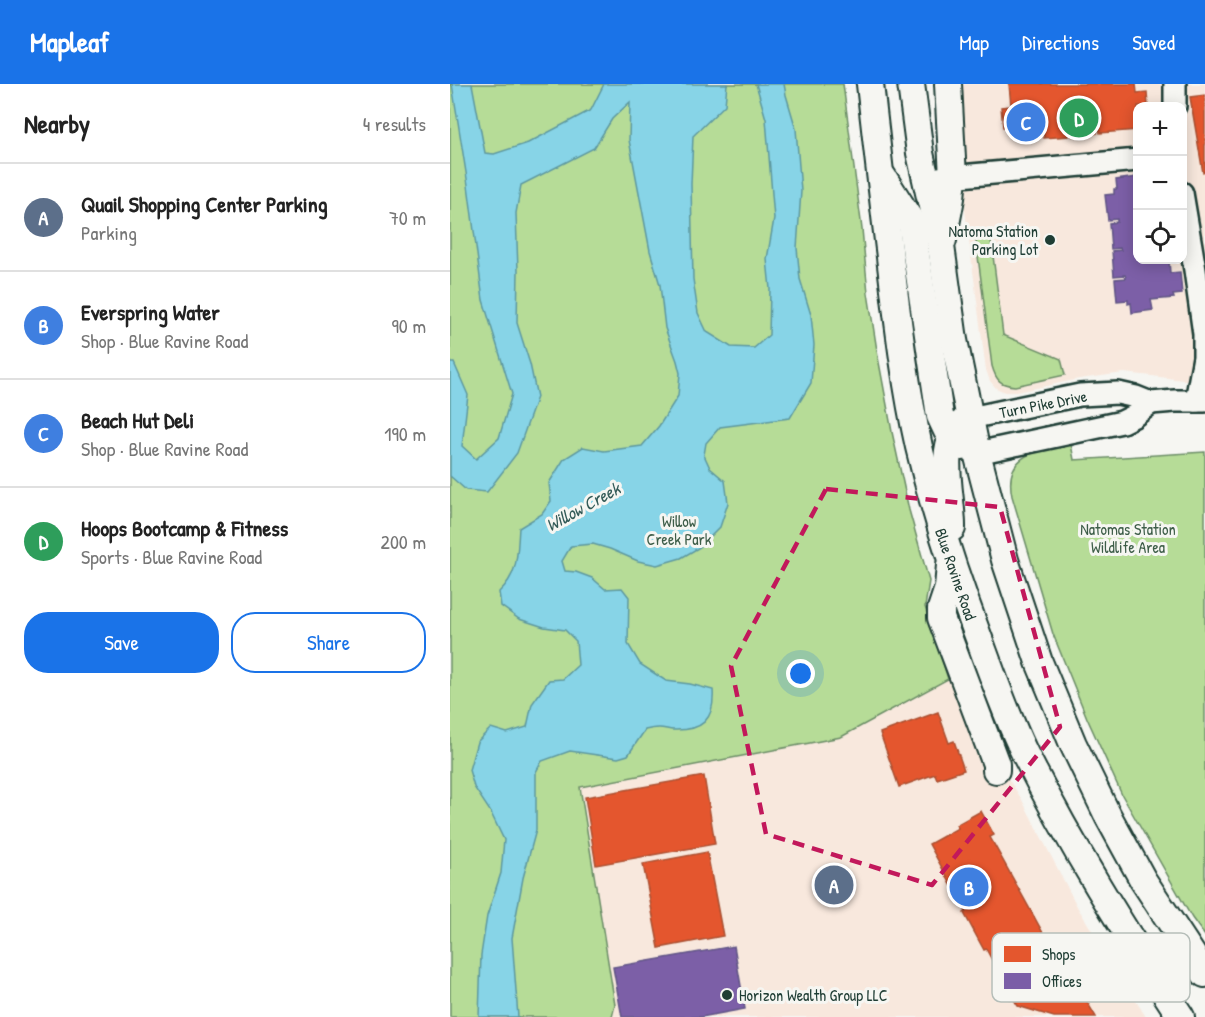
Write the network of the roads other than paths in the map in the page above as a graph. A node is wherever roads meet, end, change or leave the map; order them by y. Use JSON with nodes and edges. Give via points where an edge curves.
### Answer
{"nodes":[{"id":1,"x":870,"y":84,"type":"edge"},
{"id":2,"x":912,"y":84,"type":"edge"},
{"id":3,"x":948,"y":84,"type":"edge"},
{"id":4,"x":1175,"y":84,"type":"edge"},
{"id":5,"x":1175,"y":102,"type":"edge"},
{"id":6,"x":1133,"y":160,"type":"edge"},
{"id":7,"x":879,"y":172,"type":"junction"},
{"id":8,"x":953,"y":177,"type":"junction"},
{"id":9,"x":926,"y":180,"type":"junction"},
{"id":10,"x":1185,"y":210,"type":"edge"},
{"id":11,"x":941,"y":246,"type":"junction"},
{"id":12,"x":1200,"y":401,"type":"edge"},
{"id":13,"x":1151,"y":404,"type":"junction"},
{"id":14,"x":970,"y":418,"type":"junction"},
{"id":15,"x":951,"y":437,"type":"junction"},
{"id":16,"x":977,"y":453,"type":"junction"},
{"id":17,"x":951,"y":561,"type":"junction"},
{"id":18,"x":996,"y":770,"type":"dead end"},
{"id":19,"x":1126,"y":933,"type":"edge"},
{"id":20,"x":1178,"y":933,"type":"edge"},
{"id":21,"x":1190,"y":951,"type":"edge"},
{"id":22,"x":1205,"y":974,"type":"edge"},
{"id":23,"x":1171,"y":1002,"type":"edge"},
{"id":24,"x":1181,"y":1017,"type":"edge"}],
"edges":[{"from":1,"to":7,"type":"main road","name":"Blue Ravine Road"},
{"from":2,"to":9,"type":"main road"},
{"from":3,"to":8,"type":"main road"},
{"from":4,"to":5,"type":"street"},
{"from":6,"to":8,"type":"street"},
{"from":7,"to":15,"type":"main road","via":[[912,227],[937,402]]},
{"from":7,"to":17,"type":"main road","name":"Blue Ravine Road","via":[[911,407]]},
{"from":8,"to":9,"type":"street"},
{"from":8,"to":11,"type":"main road"},
{"from":9,"to":11,"type":"main road"},
{"from":10,"to":12,"type":"street","via":[[1204,334]]},
{"from":11,"to":14,"type":"main road"},
{"from":12,"to":13,"type":"street","name":"Turn Pike Drive"},
{"from":13,"to":14,"type":"street","name":"Turn Pike Drive","via":[[1118,393],[1080,395]]},
{"from":13,"to":16,"type":"street","name":"Turn Pike Drive","via":[[1116,423]]},
{"from":14,"to":15,"type":"main road"},
{"from":14,"to":16,"type":"main road"},
{"from":15,"to":16,"type":"main road","via":[[961,447]]},
{"from":15,"to":17,"type":"main road","via":[[947,455]]},
{"from":16,"to":20,"type":"main road","via":[[1039,662],[1073,744],[1143,880]]},
{"from":17,"to":18,"type":"main road","via":[[941,618]]},
{"from":17,"to":19,"type":"main road","name":"Blue Ravine Road","via":[[1025,754]]},
{"from":21,"to":22,"type":"main road"},
{"from":23,"to":24,"type":"main road","name":"Blue Ravine Road"}]}
